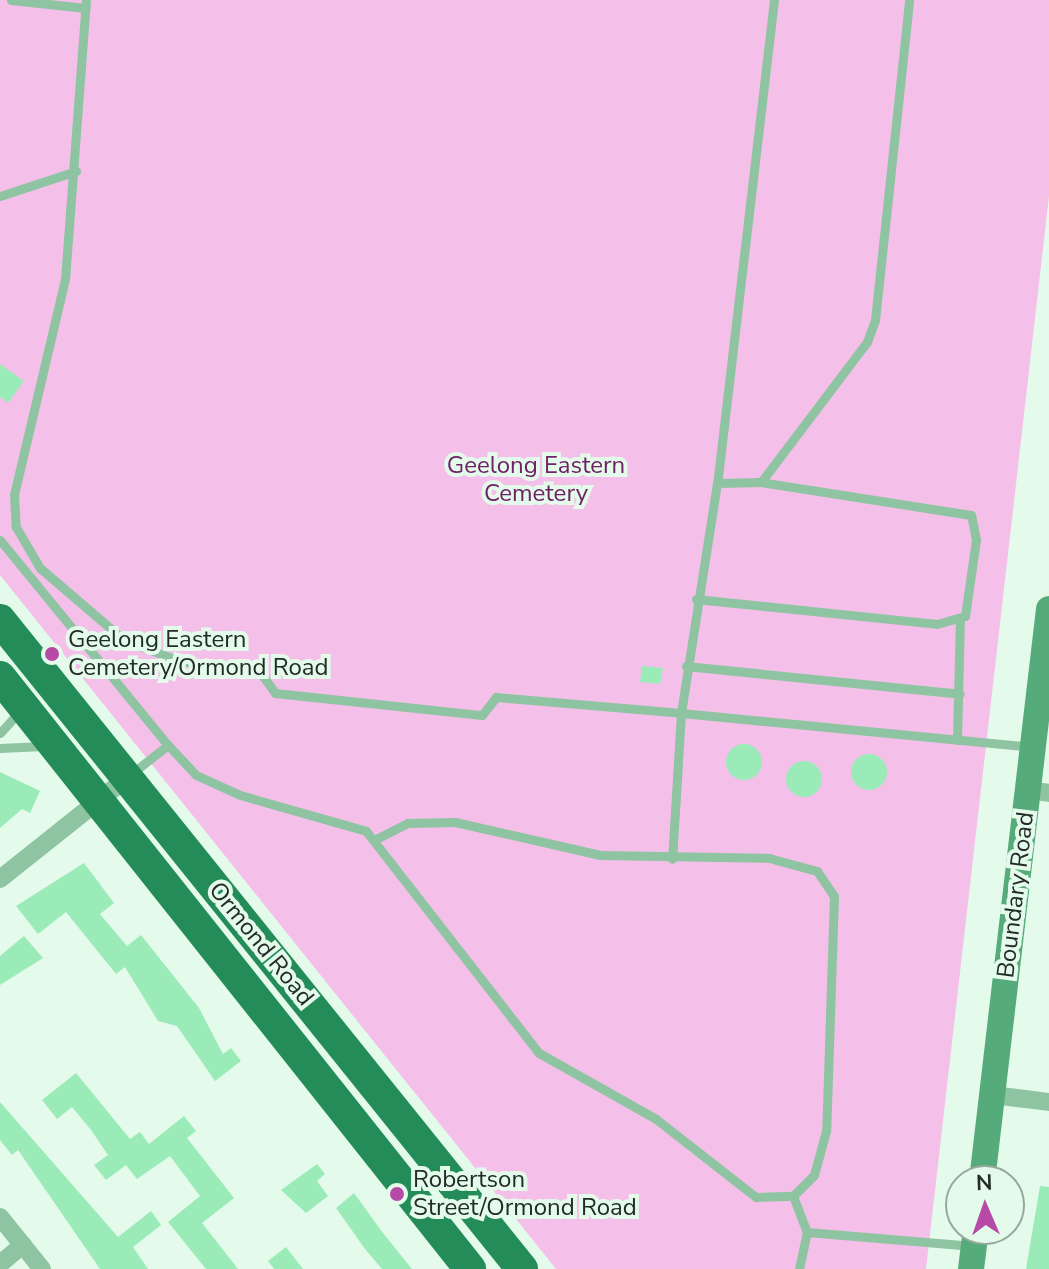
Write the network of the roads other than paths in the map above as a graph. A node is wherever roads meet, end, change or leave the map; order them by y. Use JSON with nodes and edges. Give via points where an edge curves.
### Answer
{"nodes":[{"id":1,"x":11,"y":0,"type":"edge"},
{"id":2,"x":774,"y":0,"type":"edge"},
{"id":3,"x":909,"y":0,"type":"edge"},
{"id":4,"x":86,"y":4,"type":"edge"},
{"id":5,"x":76,"y":171,"type":"junction"},
{"id":6,"x":0,"y":196,"type":"edge"},
{"id":7,"x":761,"y":482,"type":"junction"},
{"id":8,"x":717,"y":483,"type":"junction"},
{"id":9,"x":0,"y":540,"type":"edge"},
{"id":10,"x":696,"y":599,"type":"junction"},
{"id":11,"x":1049,"y":609,"type":"edge"},
{"id":12,"x":960,"y":619,"type":"junction"},
{"id":13,"x":0,"y":620,"type":"edge"},
{"id":14,"x":686,"y":666,"type":"junction"},
{"id":15,"x":0,"y":677,"type":"edge"},
{"id":16,"x":960,"y":694,"type":"junction"},
{"id":17,"x":23,"y":706,"type":"junction"},
{"id":18,"x":681,"y":713,"type":"junction"},
{"id":19,"x":0,"y":733,"type":"edge"},
{"id":20,"x":957,"y":740,"type":"junction"},
{"id":21,"x":168,"y":745,"type":"junction"},
{"id":22,"x":55,"y":746,"type":"junction"},
{"id":23,"x":1033,"y":747,"type":"junction"},
{"id":24,"x":0,"y":748,"type":"edge"},
{"id":25,"x":127,"y":778,"type":"junction"},
{"id":26,"x":1039,"y":792,"type":"edge"},
{"id":27,"x":99,"y":800,"type":"junction"},
{"id":28,"x":376,"y":839,"type":"junction"},
{"id":29,"x":672,"y":859,"type":"junction"},
{"id":30,"x":0,"y":879,"type":"edge"},
{"id":31,"x":993,"y":1095,"type":"junction"},
{"id":32,"x":1049,"y":1102,"type":"edge"},
{"id":33,"x":984,"y":1165,"type":"edge"},
{"id":34,"x":793,"y":1196,"type":"junction"},
{"id":35,"x":0,"y":1217,"type":"edge"},
{"id":36,"x":807,"y":1232,"type":"junction"},
{"id":37,"x":23,"y":1245,"type":"junction"},
{"id":38,"x":973,"y":1248,"type":"edge"},
{"id":39,"x":0,"y":1264,"type":"edge"},
{"id":40,"x":42,"y":1269,"type":"edge"},
{"id":41,"x":470,"y":1269,"type":"edge"},
{"id":42,"x":522,"y":1269,"type":"edge"},
{"id":43,"x":799,"y":1269,"type":"edge"}],
"edges":[{"from":1,"to":4,"type":"lane"},
{"from":2,"to":8,"type":"lane"},
{"from":3,"to":7,"type":"lane","via":[[875,320]]},
{"from":4,"to":5,"type":"lane"},
{"from":5,"to":6,"type":"lane"},
{"from":5,"to":18,"type":"lane","via":[[65,279],[14,494],[23,542],[90,618],[180,661],[260,672],[275,693],[482,715],[496,697]]},
{"from":7,"to":8,"type":"lane"},
{"from":7,"to":12,"type":"lane","via":[[971,515],[976,540],[968,608]]},
{"from":8,"to":10,"type":"lane"},
{"from":9,"to":21,"type":"lane"},
{"from":10,"to":12,"type":"lane","via":[[937,624]]},
{"from":10,"to":14,"type":"lane"},
{"from":11,"to":23,"type":"main road","name":"Boundary Road"},
{"from":12,"to":16,"type":"lane"},
{"from":13,"to":25,"type":"highway","name":"Ormond Road"},
{"from":14,"to":16,"type":"lane"},
{"from":14,"to":18,"type":"lane"},
{"from":15,"to":17,"type":"highway","name":"Ormond Road"},
{"from":16,"to":20,"type":"lane"},
{"from":17,"to":19,"type":"lane"},
{"from":17,"to":22,"type":"highway","name":"Ormond Road"},
{"from":18,"to":20,"type":"lane"},
{"from":18,"to":29,"type":"lane"},
{"from":20,"to":23,"type":"lane"},
{"from":21,"to":25,"type":"lane"},
{"from":21,"to":28,"type":"lane","via":[[196,775],[240,795],[346,823]]},
{"from":22,"to":24,"type":"lane"},
{"from":22,"to":27,"type":"highway","name":"Ormond Road"},
{"from":23,"to":26,"type":"main road","name":"Boundary Road"},
{"from":25,"to":27,"type":"street"},
{"from":25,"to":42,"type":"highway","name":"Ormond Road"},
{"from":26,"to":31,"type":"main road","name":"Boundary Road"},
{"from":27,"to":30,"type":"street"},
{"from":27,"to":41,"type":"highway","name":"Ormond Road"},
{"from":28,"to":29,"type":"lane","via":[[408,823],[455,822],[589,854]]},
{"from":28,"to":34,"type":"lane","via":[[539,1053],[656,1119],[756,1197]]},
{"from":29,"to":34,"type":"lane","via":[[806,863],[834,896],[826,1131],[814,1175]]},
{"from":31,"to":32,"type":"street"},
{"from":31,"to":33,"type":"main road","name":"Boundary Road"},
{"from":34,"to":36,"type":"lane"},
{"from":35,"to":37,"type":"street"},
{"from":36,"to":38,"type":"lane"},
{"from":36,"to":43,"type":"lane"},
{"from":37,"to":39,"type":"street"},
{"from":37,"to":40,"type":"street"}]}
